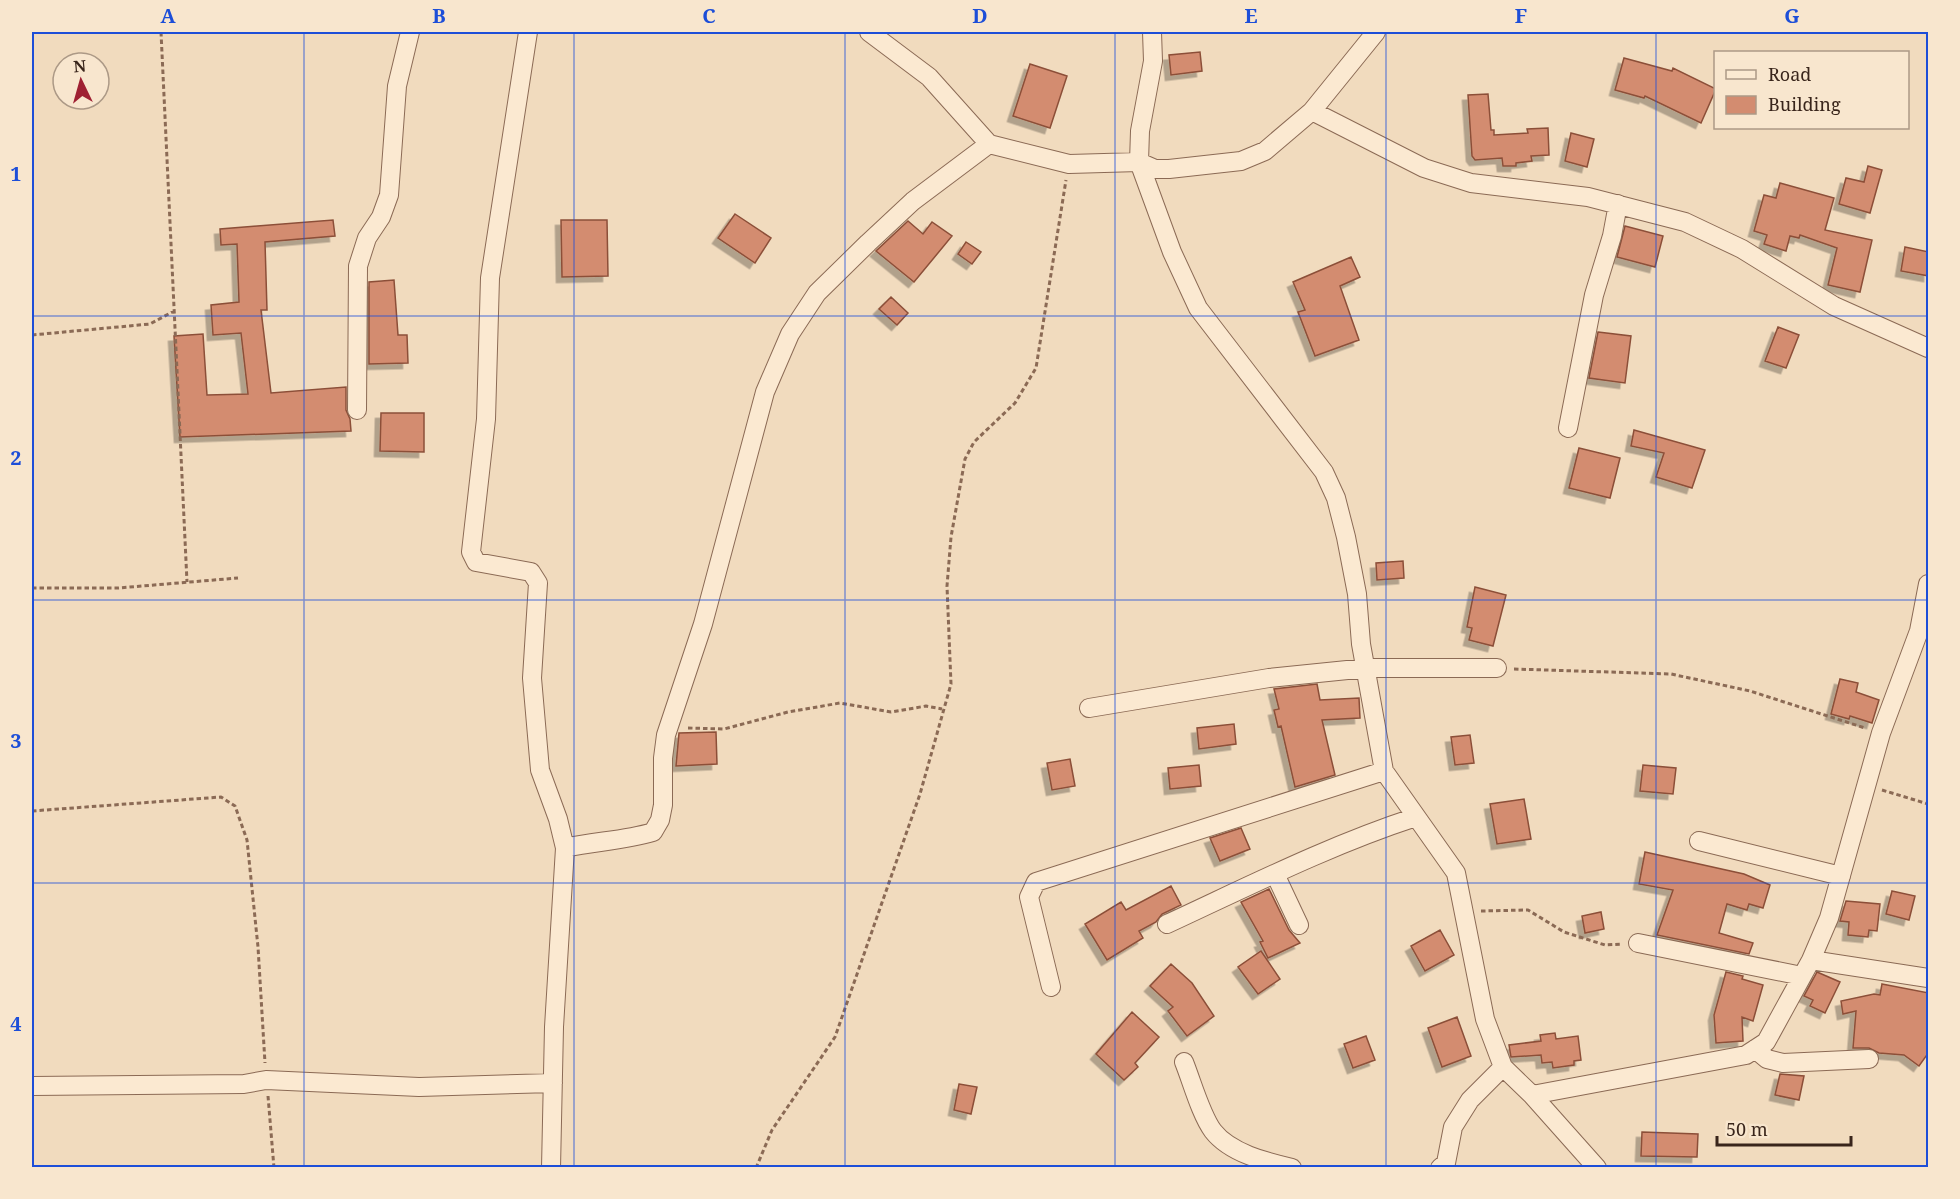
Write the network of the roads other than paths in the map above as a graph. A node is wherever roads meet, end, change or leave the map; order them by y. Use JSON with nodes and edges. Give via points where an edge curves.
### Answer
{"nodes":[{"id":1,"x":410,"y":32,"type":"edge"},
{"id":2,"x":528,"y":32,"type":"edge"},
{"id":3,"x":868,"y":32,"type":"edge"},
{"id":4,"x":1152,"y":32,"type":"edge"},
{"id":5,"x":1376,"y":32,"type":"edge"},
{"id":6,"x":1312,"y":111,"type":"junction"},
{"id":7,"x":989,"y":144,"type":"junction"},
{"id":8,"x":1139,"y":162,"type":"junction"},
{"id":9,"x":1618,"y":204,"type":"junction"},
{"id":10,"x":1929,"y":348,"type":"edge"},
{"id":11,"x":357,"y":410,"type":"dead end"},
{"id":12,"x":1569,"y":428,"type":"dead end"},
{"id":13,"x":1929,"y":584,"type":"edge"},
{"id":14,"x":1367,"y":668,"type":"junction"},
{"id":15,"x":1497,"y":668,"type":"road end"},
{"id":16,"x":1089,"y":708,"type":"dead end"},
{"id":17,"x":1384,"y":771,"type":"junction"},
{"id":18,"x":1416,"y":817,"type":"junction"},
{"id":19,"x":1699,"y":841,"type":"dead end"},
{"id":20,"x":565,"y":848,"type":"junction"},
{"id":21,"x":1275,"y":874,"type":"junction"},
{"id":22,"x":1841,"y":876,"type":"junction"},
{"id":23,"x":1167,"y":924,"type":"dead end"},
{"id":24,"x":1299,"y":925,"type":"dead end"},
{"id":25,"x":1638,"y":944,"type":"road end"},
{"id":26,"x":1811,"y":960,"type":"junction"},
{"id":27,"x":1802,"y":976,"type":"junction"},
{"id":28,"x":1929,"y":978,"type":"edge"},
{"id":29,"x":1051,"y":987,"type":"dead end"},
{"id":30,"x":1755,"y":1049,"type":"junction"},
{"id":31,"x":1869,"y":1059,"type":"dead end"},
{"id":32,"x":1184,"y":1062,"type":"dead end"},
{"id":33,"x":1503,"y":1067,"type":"junction"},
{"id":34,"x":553,"y":1083,"type":"junction"},
{"id":35,"x":32,"y":1086,"type":"edge"},
{"id":36,"x":1532,"y":1095,"type":"junction"},
{"id":37,"x":551,"y":1167,"type":"edge"},
{"id":38,"x":1292,"y":1167,"type":"edge"},
{"id":39,"x":1440,"y":1167,"type":"edge"},
{"id":40,"x":1598,"y":1167,"type":"edge"}],
"edges":[{"from":1,"to":11,"type":"street","via":[[397,86],[389,195],[358,266]]},
{"from":2,"to":20,"type":"street","via":[[489,278],[486,419],[471,552],[476,562],[531,572],[538,584],[532,678],[540,770]]},
{"from":3,"to":7,"type":"street","via":[[929,78]]},
{"from":4,"to":8,"type":"street","via":[[1153,61],[1140,131]]},
{"from":5,"to":6,"type":"street"},
{"from":6,"to":8,"type":"street","via":[[1265,151],[1241,160],[1169,169],[1155,169]]},
{"from":6,"to":9,"type":"street","via":[[1424,168],[1471,183]]},
{"from":7,"to":8,"type":"street","via":[[1069,164]]},
{"from":7,"to":20,"type":"street","via":[[913,201],[868,243],[817,293],[790,334],[765,392],[703,624],[668,728],[660,820],[653,832],[628,840]]},
{"from":8,"to":14,"type":"street","via":[[1172,252],[1198,308],[1324,472],[1336,498],[1357,594]]},
{"from":9,"to":10,"type":"street","via":[[1685,222],[1742,249],[1834,306]]},
{"from":9,"to":12,"type":"street","via":[[1594,295]]},
{"from":13,"to":22,"type":"street","via":[[1918,632],[1881,733]]},
{"from":14,"to":15,"type":"street"},
{"from":14,"to":16,"type":"street","via":[[1269,678]]},
{"from":14,"to":17,"type":"street"},
{"from":17,"to":18,"type":"street"},
{"from":17,"to":29,"type":"street","via":[[1035,882],[1029,897]]},
{"from":18,"to":21,"type":"street","via":[[1360,836]]},
{"from":18,"to":33,"type":"street","via":[[1456,873],[1485,1019]]},
{"from":19,"to":22,"type":"street"},
{"from":20,"to":34,"type":"street"},
{"from":21,"to":23,"type":"street"},
{"from":21,"to":24,"type":"street"},
{"from":22,"to":26,"type":"street"},
{"from":25,"to":27,"type":"street"},
{"from":26,"to":27,"type":"street"},
{"from":26,"to":28,"type":"street"},
{"from":27,"to":30,"type":"street","via":[[1766,1042]]},
{"from":30,"to":31,"type":"street","via":[[1767,1059],[1783,1063]]},
{"from":30,"to":36,"type":"street","via":[[1746,1055]]},
{"from":32,"to":38,"type":"street","via":[[1212,1130],[1225,1143],[1269,1162]]},
{"from":33,"to":36,"type":"street"},
{"from":33,"to":39,"type":"street","via":[[1470,1100],[1453,1127],[1446,1163]]},
{"from":34,"to":35,"type":"street","via":[[419,1087],[266,1080],[244,1084]]},
{"from":34,"to":37,"type":"street"},
{"from":36,"to":40,"type":"street"}]}
